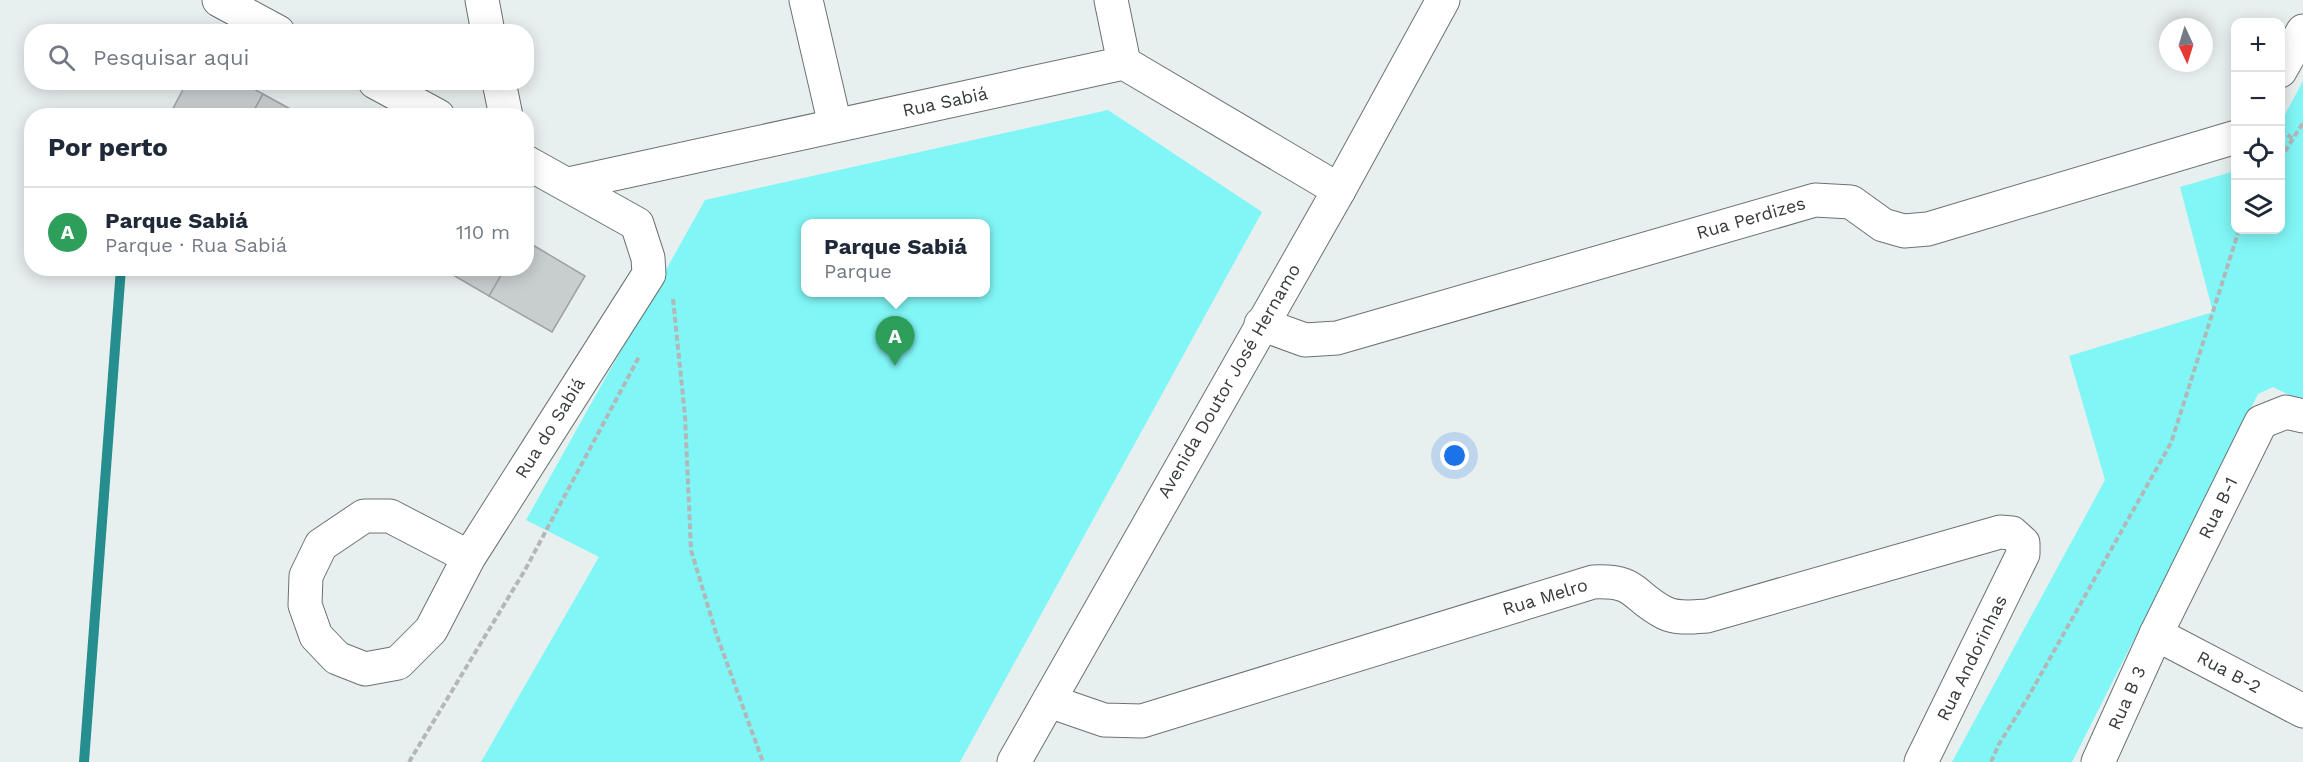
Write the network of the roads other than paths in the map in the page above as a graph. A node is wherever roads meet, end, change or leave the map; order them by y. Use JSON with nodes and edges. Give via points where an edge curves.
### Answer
{"nodes":[{"id":1,"x":219,"y":0,"type":"edge"},
{"id":2,"x":482,"y":0,"type":"edge"},
{"id":3,"x":806,"y":0,"type":"edge"},
{"id":4,"x":1111,"y":0,"type":"edge"},
{"id":5,"x":1443,"y":0,"type":"edge"},
{"id":6,"x":263,"y":24,"type":"edge"},
{"id":7,"x":486,"y":24,"type":"edge"},
{"id":8,"x":2303,"y":31,"type":"edge"},
{"id":9,"x":2285,"y":62,"type":"edge"},
{"id":10,"x":1124,"y":63,"type":"junction"},
{"id":11,"x":390,"y":90,"type":"edge"},
{"id":12,"x":501,"y":90,"type":"edge"},
{"id":13,"x":423,"y":108,"type":"edge"},
{"id":14,"x":504,"y":108,"type":"edge"},
{"id":15,"x":835,"y":125,"type":"junction"},
{"id":16,"x":2231,"y":139,"type":"edge"},
{"id":17,"x":534,"y":166,"type":"edge"},
{"id":18,"x":568,"y":184,"type":"junction"},
{"id":19,"x":1339,"y":190,"type":"junction"},
{"id":20,"x":1261,"y":324,"type":"junction"},
{"id":21,"x":2303,"y":416,"type":"edge"},
{"id":22,"x":2024,"y":554,"type":"joint"},
{"id":23,"x":469,"y":557,"type":"junction"},
{"id":24,"x":2156,"y":634,"type":"junction"},
{"id":25,"x":1049,"y":701,"type":"junction"},
{"id":26,"x":2303,"y":711,"type":"edge"},
{"id":27,"x":1014,"y":762,"type":"edge"},
{"id":28,"x":1921,"y":762,"type":"edge"},
{"id":29,"x":2098,"y":762,"type":"edge"}],
"edges":[{"from":1,"to":6,"type":"street"},
{"from":2,"to":7,"type":"street"},
{"from":3,"to":15,"type":"street"},
{"from":4,"to":10,"type":"street"},
{"from":5,"to":19,"type":"street","name":"Avenida Doutor José Hernamo"},
{"from":8,"to":9,"type":"street"},
{"from":10,"to":15,"type":"street","name":"Rua Sabiá"},
{"from":10,"to":19,"type":"street"},
{"from":11,"to":13,"type":"street"},
{"from":12,"to":14,"type":"street"},
{"from":15,"to":18,"type":"street","name":"Rua Sabiá"},
{"from":16,"to":20,"type":"street","name":"Rua Perdizes","via":[[1928,229],[1904,231],[1883,225],[1851,202],[1815,200],[1337,338],[1305,340]]},
{"from":17,"to":18,"type":"street"},
{"from":18,"to":23,"type":"street","name":"Rua do Sabiá","via":[[637,224],[648,258],[648,274]]},
{"from":19,"to":20,"type":"street","name":"Avenida Doutor José Hernamo"},
{"from":20,"to":25,"type":"street","name":"Avenida Doutor José Hernamo"},
{"from":21,"to":24,"type":"street","name":"Rua B-1","via":[[2286,412],[2261,422]]},
{"from":22,"to":25,"type":"street","name":"Rua Melro","via":[[2018,538],[2000,532],[1707,616],[1686,618],[1665,613],[1627,585],[1593,582],[1142,721],[1104,720]]},
{"from":22,"to":28,"type":"street","name":"Rua Andorinhas"},
{"from":23,"to":23,"type":"street","name":"Rua do Sabiá","via":[[430,630],[398,663],[365,669],[337,658],[316,636],[305,605],[306,576],[321,545],[364,516],[390,516]]},
{"from":24,"to":26,"type":"street","name":"Rua B-2"},
{"from":24,"to":29,"type":"street","name":"Rua B 3"},
{"from":25,"to":27,"type":"street","name":"Avenida Doutor José Hernamo"}]}
